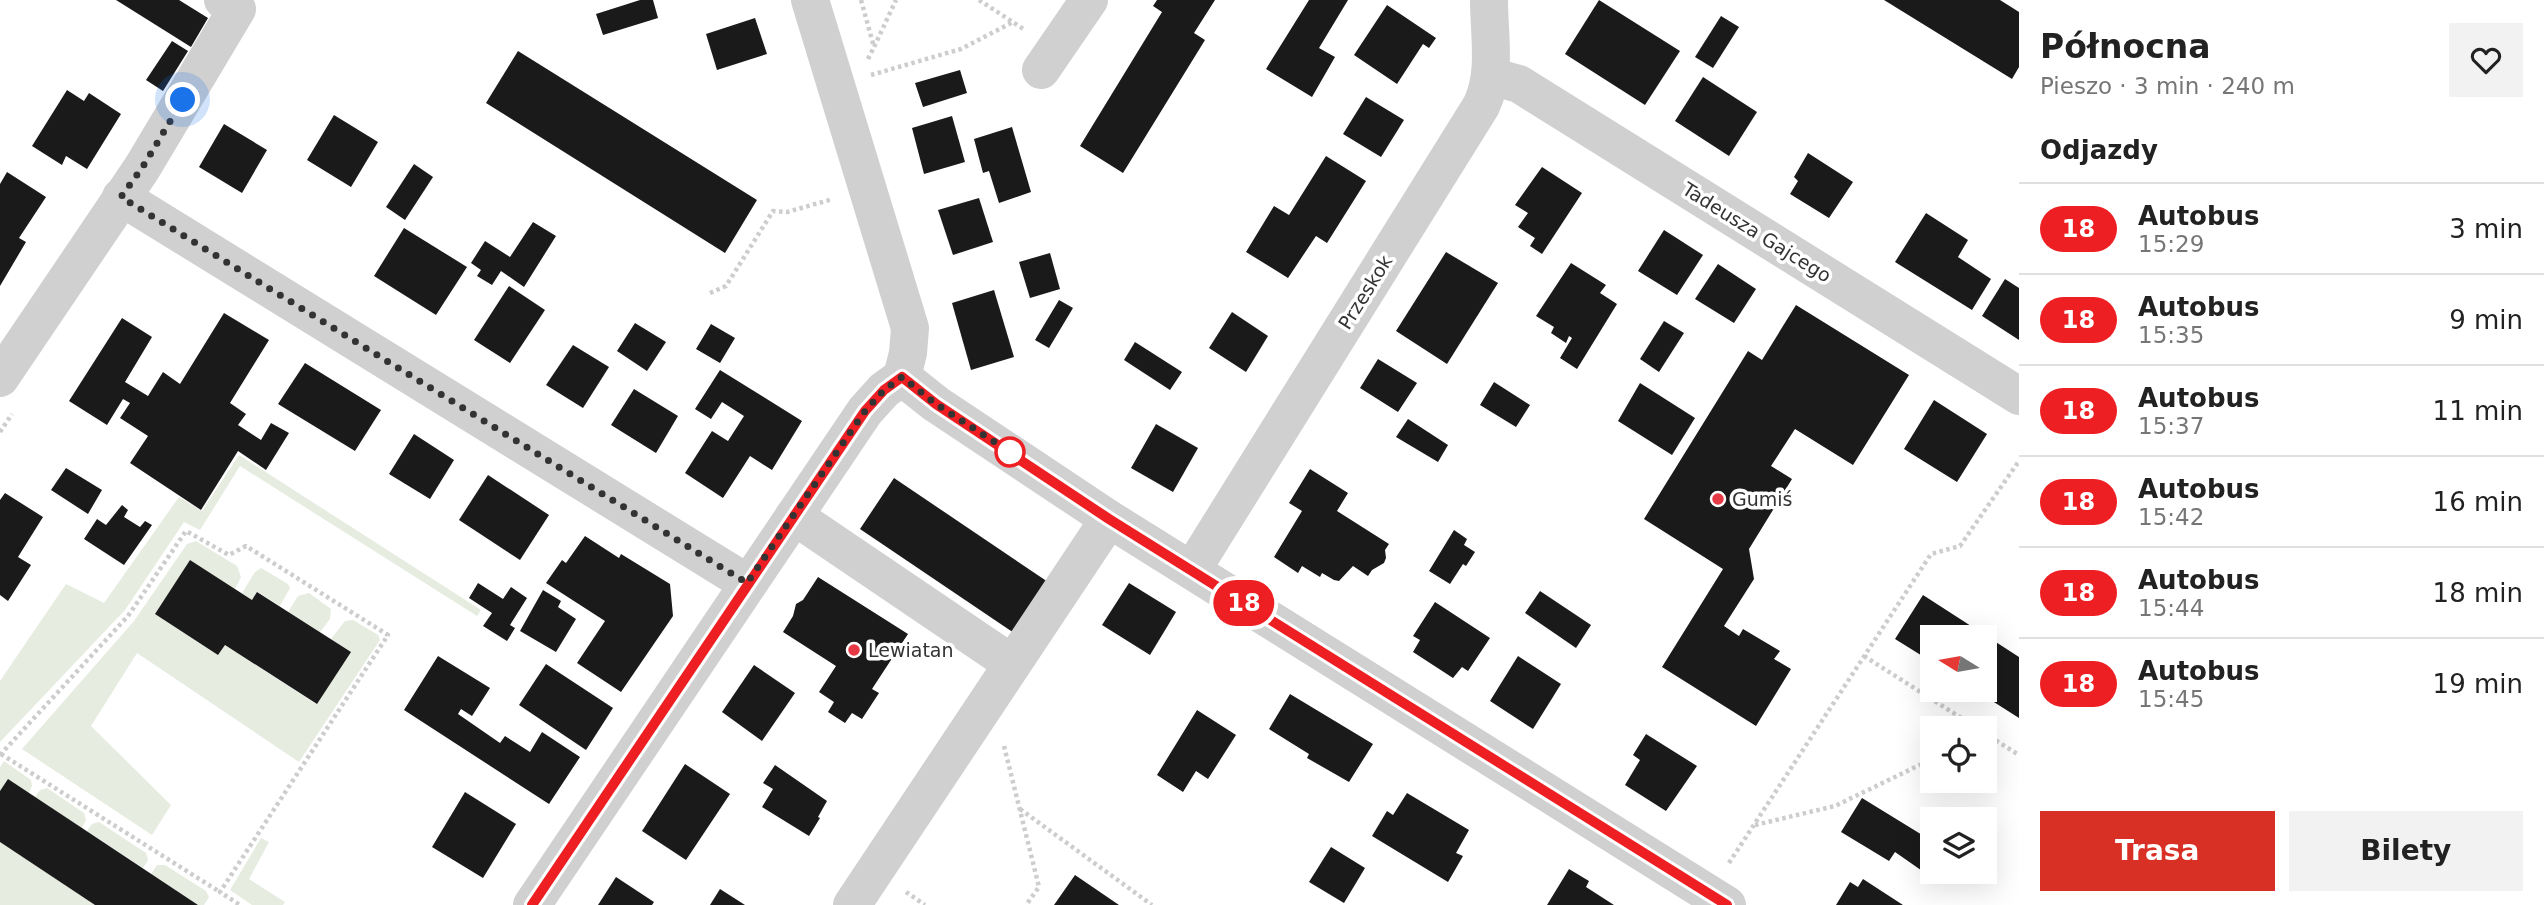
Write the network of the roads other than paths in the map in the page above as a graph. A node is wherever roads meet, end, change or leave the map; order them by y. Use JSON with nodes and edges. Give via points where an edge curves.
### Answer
{"nodes":[{"id":1,"x":223,"y":0,"type":"edge"},
{"id":2,"x":810,"y":0,"type":"edge"},
{"id":3,"x":1089,"y":0,"type":"edge"},
{"id":4,"x":1489,"y":0,"type":"edge"},
{"id":5,"x":1048,"y":60,"type":"road end"},
{"id":6,"x":1490,"y":76,"type":"junction"},
{"id":7,"x":121,"y":197,"type":"junction"},
{"id":8,"x":902,"y":377,"type":"junction"},
{"id":9,"x":0,"y":378,"type":"edge"},
{"id":10,"x":2019,"y":396,"type":"edge"},
{"id":11,"x":794,"y":516,"type":"junction"},
{"id":12,"x":1109,"y":519,"type":"junction"},
{"id":13,"x":1192,"y":570,"type":"junction"},
{"id":14,"x":747,"y":583,"type":"junction"},
{"id":15,"x":1012,"y":663,"type":"junction"},
{"id":16,"x":532,"y":905,"type":"edge"},
{"id":17,"x":852,"y":905,"type":"edge"},
{"id":18,"x":1727,"y":905,"type":"edge"}],
"edges":[{"from":1,"to":7,"type":"street","via":[[237,9]]},
{"from":2,"to":8,"type":"street","via":[[910,328]]},
{"from":3,"to":5,"type":"street"},
{"from":4,"to":6,"type":"street","name":"Przeskok"},
{"from":6,"to":10,"type":"street","name":"Tadeusza Gajcego","via":[[1519,84]]},
{"from":6,"to":13,"type":"street","name":"Przeskok","via":[[1481,106]]},
{"from":7,"to":9,"type":"street"},
{"from":7,"to":14,"type":"street"},
{"from":8,"to":11,"type":"street","via":[[865,411]]},
{"from":8,"to":12,"type":"street"},
{"from":11,"to":14,"type":"street"},
{"from":11,"to":15,"type":"street"},
{"from":12,"to":13,"type":"street"},
{"from":12,"to":15,"type":"street"},
{"from":13,"to":18,"type":"street"},
{"from":14,"to":16,"type":"street"},
{"from":15,"to":17,"type":"street"}]}
